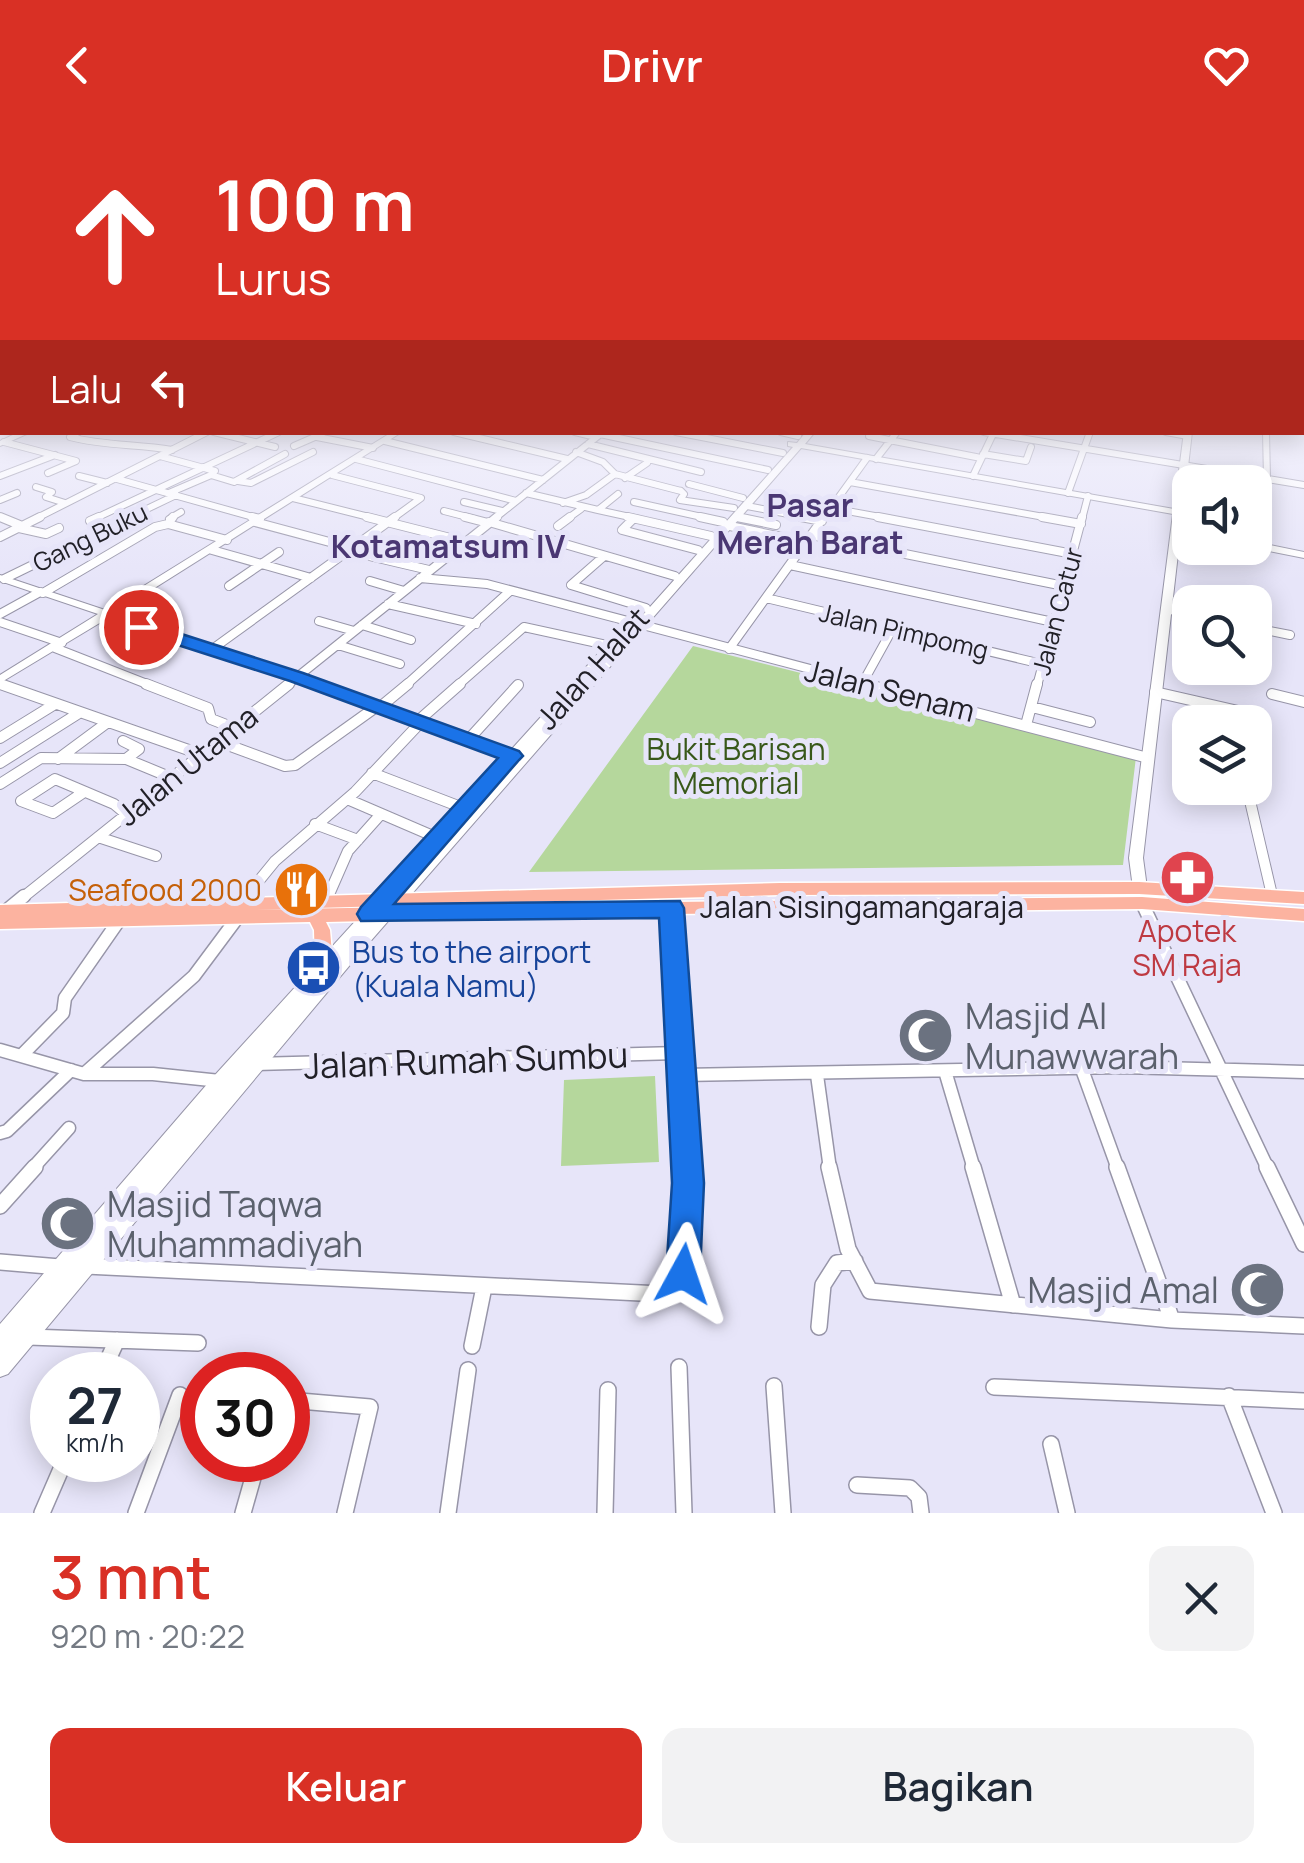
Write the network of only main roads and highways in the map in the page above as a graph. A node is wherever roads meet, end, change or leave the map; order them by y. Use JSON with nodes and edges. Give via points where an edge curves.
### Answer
{"nodes":[{"id":1,"x":1140,"y":896,"type":"junction"},
{"id":2,"x":1304,"y":898,"type":"edge"},
{"id":3,"x":320,"y":909,"type":"junction"},
{"id":4,"x":239,"y":911,"type":"junction"},
{"id":5,"x":1304,"y":914,"type":"edge"},
{"id":6,"x":2,"y":915,"type":"edge"},
{"id":7,"x":324,"y":965,"type":"road end"}],
"edges":[{"from":1,"to":2,"type":"main road","name":"Jalan Sisingamangaraja"},
{"from":1,"to":3,"type":"main road","name":"Jalan Sisingamangaraja"},
{"from":1,"to":5,"type":"main road","name":"Jalan Sisingamangaraja"},
{"from":3,"to":4,"type":"main road","name":"Jalan Sisingamangaraja"},
{"from":3,"to":7,"type":"main road"},
{"from":4,"to":6,"type":"main road","name":"Jalan Sisingamangaraja"},
{"from":4,"to":6,"type":"main road","name":"Jalan Sisingamangaraja","via":[[120,919]]}]}
